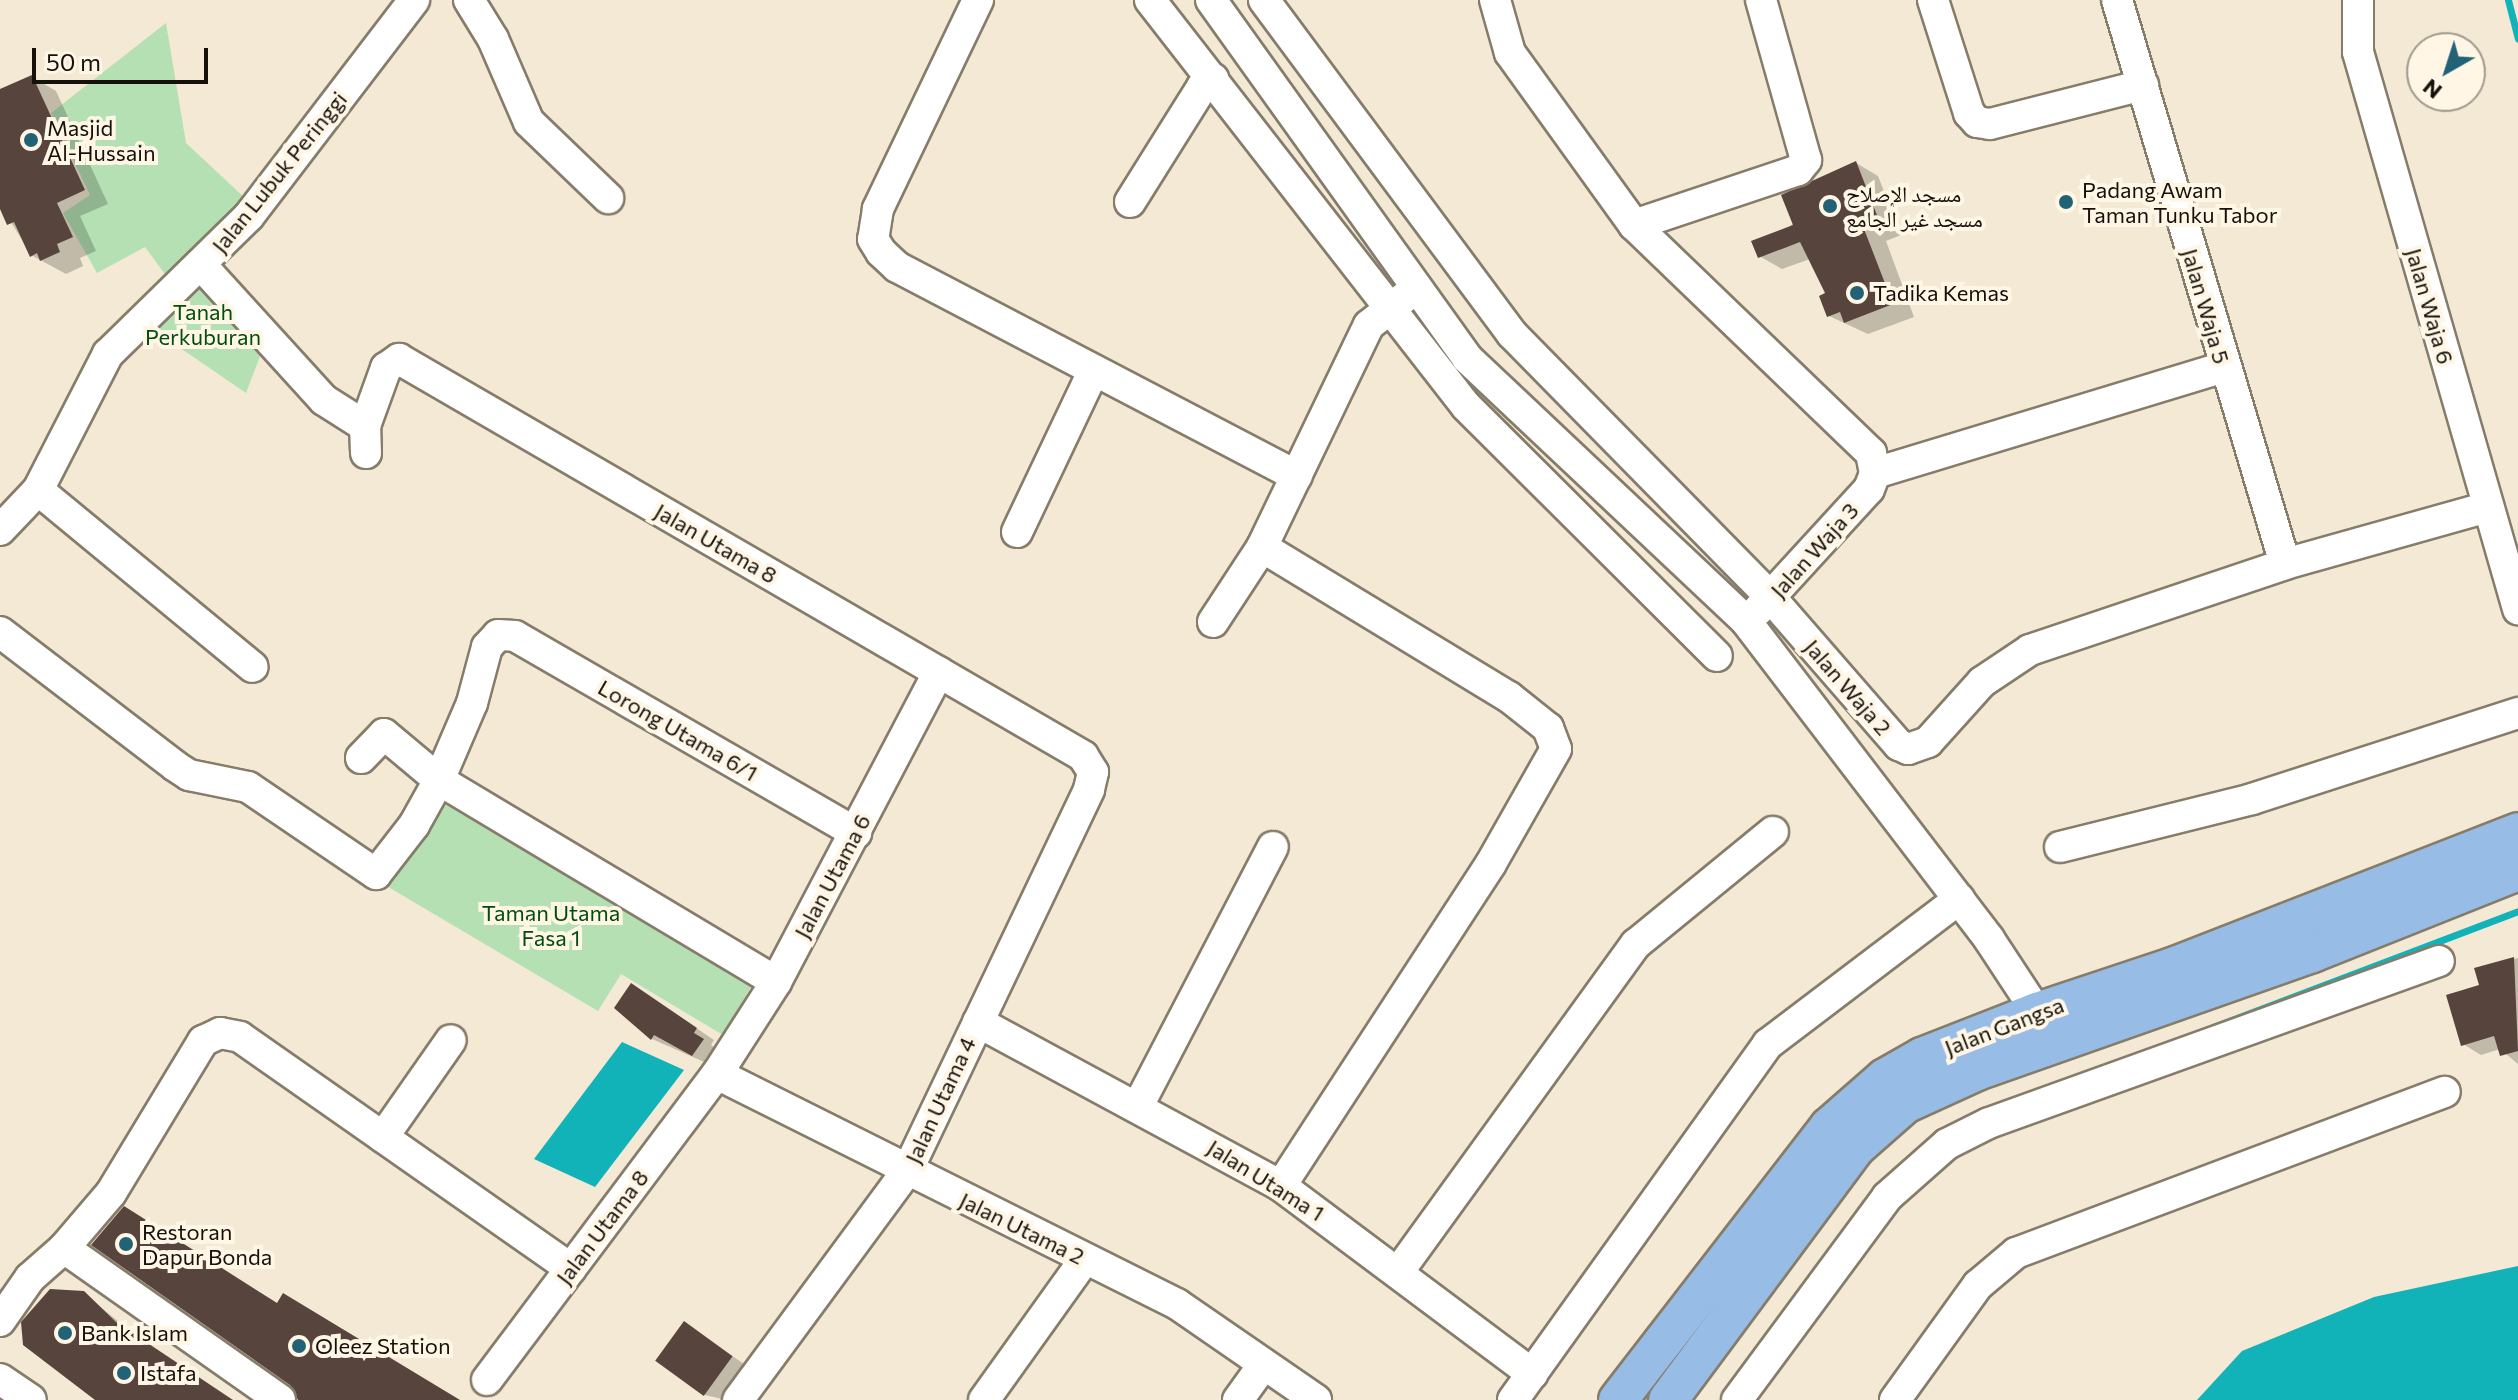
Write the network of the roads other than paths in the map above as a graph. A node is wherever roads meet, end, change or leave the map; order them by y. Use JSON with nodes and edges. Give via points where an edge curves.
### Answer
{"nodes":[{"id":1,"x":414,"y":0,"type":"edge"},
{"id":2,"x":469,"y":0,"type":"edge"},
{"id":3,"x":978,"y":0,"type":"edge"},
{"id":4,"x":1150,"y":0,"type":"edge"},
{"id":5,"x":1211,"y":0,"type":"edge"},
{"id":6,"x":1264,"y":0,"type":"edge"},
{"id":7,"x":1495,"y":0,"type":"edge"},
{"id":8,"x":1761,"y":0,"type":"edge"},
{"id":9,"x":1933,"y":0,"type":"edge"},
{"id":10,"x":2117,"y":0,"type":"edge"},
{"id":11,"x":2358,"y":0,"type":"edge"},
{"id":12,"x":1213,"y":79,"type":"junction"},
{"id":13,"x":2143,"y":85,"type":"junction"},
{"id":14,"x":608,"y":198,"type":"dead end"},
{"id":15,"x":1130,"y":202,"type":"dead end"},
{"id":16,"x":1634,"y":225,"type":"junction"},
{"id":17,"x":202,"y":266,"type":"junction"},
{"id":18,"x":1415,"y":290,"type":"junction"},
{"id":19,"x":1390,"y":309,"type":"junction"},
{"id":20,"x":2224,"y":367,"type":"junction"},
{"id":21,"x":1094,"y":370,"type":"junction"},
{"id":22,"x":1586,"y":470,"type":"junction"},
{"id":23,"x":1875,"y":473,"type":"junction"},
{"id":24,"x":1297,"y":476,"type":"junction"},
{"id":25,"x":38,"y":490,"type":"junction"},
{"id":26,"x":1558,"y":498,"type":"junction"},
{"id":27,"x":2488,"y":507,"type":"junction"},
{"id":28,"x":0,"y":530,"type":"edge"},
{"id":29,"x":1017,"y":532,"type":"dead end"},
{"id":30,"x":1262,"y":547,"type":"junction"},
{"id":31,"x":2285,"y":564,"type":"junction"},
{"id":32,"x":1771,"y":598,"type":"junction"},
{"id":33,"x":2518,"y":609,"type":"edge"},
{"id":34,"x":1746,"y":621,"type":"junction"},
{"id":35,"x":1213,"y":622,"type":"dead end"},
{"id":36,"x":0,"y":632,"type":"edge"},
{"id":37,"x":1717,"y":656,"type":"dead end"},
{"id":38,"x":253,"y":667,"type":"dead end"},
{"id":39,"x":939,"y":672,"type":"junction"},
{"id":40,"x":2518,"y":713,"type":"edge"},
{"id":41,"x":361,"y":758,"type":"dead end"},
{"id":42,"x":1093,"y":772,"type":"joint"},
{"id":43,"x":439,"y":780,"type":"junction"},
{"id":44,"x":1773,"y":832,"type":"dead end"},
{"id":45,"x":2518,"y":832,"type":"edge"},
{"id":46,"x":856,"y":833,"type":"junction"},
{"id":47,"x":1273,"y":847,"type":"dead end"},
{"id":48,"x":2060,"y":847,"type":"dead end"},
{"id":49,"x":2518,"y":871,"type":"edge"},
{"id":50,"x":1959,"y":899,"type":"junction"},
{"id":51,"x":2439,"y":961,"type":"dead end"},
{"id":52,"x":776,"y":982,"type":"junction"},
{"id":53,"x":2037,"y":1012,"type":"junction"},
{"id":54,"x":978,"y":1022,"type":"junction"},
{"id":55,"x":451,"y":1040,"type":"dead end"},
{"id":56,"x":717,"y":1074,"type":"junction"},
{"id":57,"x":2445,"y":1092,"type":"dead end"},
{"id":58,"x":1138,"y":1106,"type":"junction"},
{"id":59,"x":383,"y":1137,"type":"junction"},
{"id":60,"x":907,"y":1171,"type":"junction"},
{"id":61,"x":1281,"y":1186,"type":"junction"},
{"id":62,"x":64,"y":1248,"type":"junction"},
{"id":63,"x":1085,"y":1259,"type":"junction"},
{"id":64,"x":571,"y":1269,"type":"junction"},
{"id":65,"x":1399,"y":1271,"type":"junction"},
{"id":66,"x":0,"y":1321,"type":"edge"},
{"id":67,"x":1264,"y":1364,"type":"junction"},
{"id":68,"x":1532,"y":1374,"type":"junction"},
{"id":69,"x":0,"y":1379,"type":"edge"},
{"id":70,"x":487,"y":1380,"type":"dead end"},
{"id":71,"x":31,"y":1400,"type":"edge"},
{"id":72,"x":280,"y":1400,"type":"edge"},
{"id":73,"x":738,"y":1400,"type":"edge"},
{"id":74,"x":984,"y":1400,"type":"edge"},
{"id":75,"x":1238,"y":1400,"type":"edge"},
{"id":76,"x":1316,"y":1400,"type":"edge"},
{"id":77,"x":1513,"y":1400,"type":"edge"},
{"id":78,"x":1618,"y":1400,"type":"edge"},
{"id":79,"x":1668,"y":1400,"type":"edge"},
{"id":80,"x":1737,"y":1400,"type":"edge"},
{"id":81,"x":1895,"y":1400,"type":"edge"}],
"edges":[{"from":1,"to":17,"type":"street","name":"Jalan Lubuk Peringgi","via":[[249,216]]},
{"from":2,"to":14,"type":"street","via":[[493,39],[529,122]]},
{"from":3,"to":21,"type":"street","via":[[878,209],[873,239],[897,267]]},
{"from":4,"to":12,"type":"street"},
{"from":5,"to":18,"type":"street"},
{"from":6,"to":32,"type":"street","name":"Jalan Waja 2","via":[[1512,334]]},
{"from":7,"to":16,"type":"street","via":[[1510,53]]},
{"from":8,"to":16,"type":"street","via":[[1806,160],[1798,170]]},
{"from":9,"to":13,"type":"street","via":[[1969,113],[1977,122],[1990,124]]},
{"from":10,"to":13,"type":"street","name":"Jalan Waja 5"},
{"from":11,"to":27,"type":"street","name":"Jalan Waja 6","via":[[2358,52]]},
{"from":12,"to":15,"type":"street","via":[[1202,87]]},
{"from":12,"to":19,"type":"street"},
{"from":13,"to":20,"type":"street","name":"Jalan Waja 5"},
{"from":16,"to":23,"type":"street","via":[[1871,453]]},
{"from":17,"to":25,"type":"street","name":"Jalan Lubuk Peringgi","via":[[108,354]]},
{"from":17,"to":39,"type":"street","name":"Jalan Utama 8","via":[[365,439],[386,368],[399,359]]},
{"from":18,"to":19,"type":"street"},
{"from":18,"to":22,"type":"street","via":[[1467,358]]},
{"from":19,"to":24,"type":"street","via":[[1369,325]]},
{"from":19,"to":26,"type":"street","via":[[1466,406]]},
{"from":20,"to":23,"type":"street"},
{"from":20,"to":31,"type":"street","name":"Jalan Waja 5"},
{"from":21,"to":24,"type":"street"},
{"from":21,"to":29,"type":"street"},
{"from":22,"to":26,"type":"street"},
{"from":22,"to":34,"type":"street"},
{"from":23,"to":32,"type":"street","name":"Jalan Waja 3","via":[[1869,489]]},
{"from":24,"to":30,"type":"street"},
{"from":25,"to":28,"type":"street","name":"Jalan Lubuk Peringgi"},
{"from":25,"to":38,"type":"street"},
{"from":26,"to":37,"type":"street"},
{"from":27,"to":31,"type":"street","name":"Jalan Waja 2"},
{"from":27,"to":33,"type":"street","name":"Jalan Waja 6"},
{"from":30,"to":35,"type":"street"},
{"from":30,"to":61,"type":"street","via":[[1509,697],[1548,728],[1556,749],[1490,865]]},
{"from":31,"to":32,"type":"street","name":"Jalan Waja 2","via":[[2030,650],[1982,682],[1928,742],[1908,749]]},
{"from":32,"to":34,"type":"street","name":"Jalan Waja 3"},
{"from":34,"to":50,"type":"street"},
{"from":36,"to":43,"type":"street","via":[[175,766],[189,775],[248,787],[376,874],[414,825]]},
{"from":39,"to":42,"type":"street","name":"Jalan Utama 8","via":[[1083,756]]},
{"from":39,"to":46,"type":"street","name":"Jalan Utama 6"},
{"from":40,"to":48,"type":"street","via":[[2252,799]]},
{"from":41,"to":43,"type":"street","via":[[384,734]]},
{"from":42,"to":54,"type":"street","name":"Jalan Utama 4"},
{"from":43,"to":46,"type":"street","name":"Lorong Utama 6/1","via":[[472,703],[487,647],[498,635],[515,636]]},
{"from":43,"to":52,"type":"street"},
{"from":44,"to":65,"type":"street","via":[[1636,944]]},
{"from":45,"to":53,"type":"main road","name":"Jalan Gangsa","via":[[2175,966]]},
{"from":46,"to":52,"type":"street","name":"Jalan Utama 6"},
{"from":47,"to":58,"type":"street"},
{"from":49,"to":79,"type":"main road","name":"Jalan Gangsa","via":[[2303,956],[1977,1071],[1905,1104],[1855,1148]]},
{"from":50,"to":53,"type":"street"},
{"from":50,"to":68,"type":"street","via":[[1768,1044]]},
{"from":51,"to":80,"type":"street","via":[[1989,1123],[1947,1144],[1887,1197]]},
{"from":52,"to":56,"type":"street","name":"Jalan Utama 6"},
{"from":53,"to":78,"type":"main road","name":"Jalan Gangsa","via":[[1922,1057],[1857,1099],[1829,1127]]},
{"from":54,"to":58,"type":"street","name":"Jalan Utama 1"},
{"from":54,"to":60,"type":"street","name":"Jalan Utama 4"},
{"from":55,"to":59,"type":"street"},
{"from":56,"to":60,"type":"street","name":"Jalan Utama 2"},
{"from":56,"to":64,"type":"street","name":"Jalan Utama 8"},
{"from":57,"to":81,"type":"street","via":[[2016,1253],[1978,1285]]},
{"from":58,"to":61,"type":"street","name":"Jalan Utama 1"},
{"from":59,"to":62,"type":"street","via":[[240,1037],[220,1033],[203,1041],[117,1183]]},
{"from":59,"to":64,"type":"street"},
{"from":60,"to":63,"type":"street","name":"Jalan Utama 2"},
{"from":60,"to":73,"type":"street","name":"Jalan Utama 4"},
{"from":61,"to":65,"type":"street","name":"Jalan Utama 1"},
{"from":62,"to":66,"type":"street","via":[[30,1278]]},
{"from":62,"to":72,"type":"street"},
{"from":63,"to":67,"type":"street","name":"Jalan Utama 2","via":[[1177,1304]]},
{"from":63,"to":74,"type":"street"},
{"from":64,"to":70,"type":"street","name":"Jalan Utama 8"},
{"from":65,"to":68,"type":"street","name":"Jalan Utama 1"},
{"from":67,"to":75,"type":"street"},
{"from":67,"to":76,"type":"street","name":"Jalan Utama 2"},
{"from":68,"to":77,"type":"street"},
{"from":69,"to":71,"type":"street"}]}
